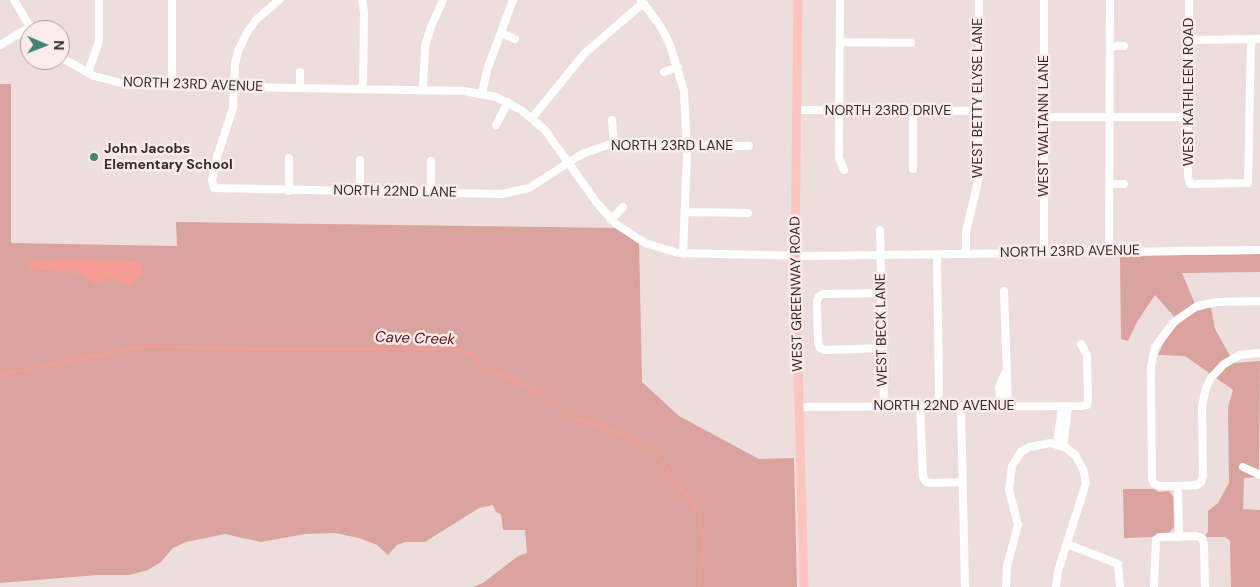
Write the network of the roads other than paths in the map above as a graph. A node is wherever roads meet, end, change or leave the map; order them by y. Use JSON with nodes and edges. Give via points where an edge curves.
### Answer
{"nodes":[{"id":1,"x":14,"y":0,"type":"edge"},
{"id":2,"x":99,"y":0,"type":"edge"},
{"id":3,"x":172,"y":0,"type":"edge"},
{"id":4,"x":279,"y":0,"type":"edge"},
{"id":5,"x":362,"y":0,"type":"edge"},
{"id":6,"x":443,"y":0,"type":"edge"},
{"id":7,"x":513,"y":0,"type":"edge"},
{"id":8,"x":798,"y":0,"type":"edge"},
{"id":9,"x":840,"y":0,"type":"edge"},
{"id":10,"x":978,"y":0,"type":"edge"},
{"id":11,"x":1044,"y":0,"type":"edge"},
{"id":12,"x":1110,"y":0,"type":"edge"},
{"id":13,"x":1189,"y":0,"type":"edge"},
{"id":14,"x":642,"y":1,"type":"edge"},
{"id":15,"x":26,"y":20,"type":"edge"},
{"id":16,"x":500,"y":33,"type":"junction"},
{"id":17,"x":20,"y":34,"type":"edge"},
{"id":18,"x":515,"y":39,"type":"dead end"},
{"id":19,"x":1250,"y":39,"type":"junction"},
{"id":20,"x":1260,"y":39,"type":"edge"},
{"id":21,"x":1189,"y":40,"type":"junction"},
{"id":22,"x":840,"y":42,"type":"junction"},
{"id":23,"x":911,"y":43,"type":"dead end"},
{"id":24,"x":0,"y":44,"type":"edge"},
{"id":25,"x":1110,"y":46,"type":"junction"},
{"id":26,"x":1124,"y":46,"type":"dead end"},
{"id":27,"x":70,"y":63,"type":"edge"},
{"id":28,"x":678,"y":67,"type":"junction"},
{"id":29,"x":300,"y":72,"type":"dead end"},
{"id":30,"x":664,"y":72,"type":"dead end"},
{"id":31,"x":88,"y":73,"type":"junction"},
{"id":32,"x":172,"y":86,"type":"junction"},
{"id":33,"x":234,"y":87,"type":"junction"},
{"id":34,"x":300,"y":88,"type":"junction"},
{"id":35,"x":363,"y":89,"type":"junction"},
{"id":36,"x":423,"y":90,"type":"junction"},
{"id":37,"x":482,"y":94,"type":"junction"},
{"id":38,"x":508,"y":102,"type":"junction"},
{"id":39,"x":797,"y":110,"type":"junction"},
{"id":40,"x":839,"y":110,"type":"junction"},
{"id":41,"x":913,"y":111,"type":"junction"},
{"id":42,"x":979,"y":111,"type":"junction"},
{"id":43,"x":1044,"y":116,"type":"junction"},
{"id":44,"x":1110,"y":117,"type":"junction"},
{"id":45,"x":1189,"y":117,"type":"junction"},
{"id":46,"x":532,"y":118,"type":"junction"},
{"id":47,"x":612,"y":120,"type":"dead end"},
{"id":48,"x":496,"y":125,"type":"dead end"},
{"id":49,"x":614,"y":145,"type":"junction"},
{"id":50,"x":687,"y":146,"type":"junction"},
{"id":51,"x":749,"y":146,"type":"dead end"},
{"id":52,"x":289,"y":158,"type":"dead end"},
{"id":53,"x":360,"y":160,"type":"dead end"},
{"id":54,"x":431,"y":161,"type":"dead end"},
{"id":55,"x":569,"y":163,"type":"junction"},
{"id":56,"x":913,"y":169,"type":"dead end"},
{"id":57,"x":844,"y":170,"type":"dead end"},
{"id":58,"x":1110,"y":184,"type":"junction"},
{"id":59,"x":1124,"y":184,"type":"dead end"},
{"id":60,"x":289,"y":191,"type":"junction"},
{"id":61,"x":360,"y":192,"type":"junction"},
{"id":62,"x":431,"y":193,"type":"junction"},
{"id":63,"x":623,"y":208,"type":"dead end"},
{"id":64,"x":686,"y":212,"type":"junction"},
{"id":65,"x":748,"y":213,"type":"dead end"},
{"id":66,"x":611,"y":220,"type":"junction"},
{"id":67,"x":880,"y":230,"type":"dead end"},
{"id":68,"x":1260,"y":250,"type":"edge"},
{"id":69,"x":1109,"y":252,"type":"junction"},
{"id":70,"x":1044,"y":253,"type":"junction"},
{"id":71,"x":683,"y":254,"type":"junction"},
{"id":72,"x":937,"y":254,"type":"junction"},
{"id":73,"x":966,"y":254,"type":"junction"},
{"id":74,"x":880,"y":255,"type":"junction"},
{"id":75,"x":795,"y":256,"type":"junction"},
{"id":76,"x":1004,"y":291,"type":"dead end"},
{"id":77,"x":882,"y":293,"type":"junction"},
{"id":78,"x":1260,"y":301,"type":"edge"},
{"id":79,"x":1081,"y":344,"type":"dead end"},
{"id":80,"x":883,"y":348,"type":"junction"},
{"id":81,"x":1260,"y":354,"type":"edge"},
{"id":82,"x":1005,"y":373,"type":"junction"},
{"id":83,"x":999,"y":386,"type":"junction"},
{"id":84,"x":1008,"y":386,"type":"junction"},
{"id":85,"x":884,"y":406,"type":"junction"},
{"id":86,"x":920,"y":406,"type":"junction"},
{"id":87,"x":937,"y":406,"type":"junction"},
{"id":88,"x":961,"y":406,"type":"junction"},
{"id":89,"x":1004,"y":406,"type":"junction"},
{"id":90,"x":1065,"y":406,"type":"junction"},
{"id":91,"x":799,"y":407,"type":"junction"},
{"id":92,"x":1060,"y":446,"type":"junction"},
{"id":93,"x":1243,"y":467,"type":"dead end"},
{"id":94,"x":1260,"y":475,"type":"edge"},
{"id":95,"x":963,"y":482,"type":"junction"},
{"id":96,"x":1178,"y":486,"type":"junction"},
{"id":97,"x":1179,"y":537,"type":"junction"},
{"id":98,"x":1067,"y":544,"type":"junction"},
{"id":99,"x":804,"y":587,"type":"edge"},
{"id":100,"x":965,"y":587,"type":"edge"},
{"id":101,"x":1006,"y":587,"type":"edge"},
{"id":102,"x":1056,"y":587,"type":"edge"},
{"id":103,"x":1120,"y":587,"type":"edge"},
{"id":104,"x":1154,"y":587,"type":"edge"},
{"id":105,"x":1205,"y":587,"type":"edge"}],
"edges":[{"from":1,"to":15,"type":"street"},
{"from":2,"to":31,"type":"street","via":[[99,41]]},
{"from":3,"to":32,"type":"street"},
{"from":4,"to":33,"type":"street","via":[[263,12],[242,41],[235,64]]},
{"from":5,"to":35,"type":"street"},
{"from":6,"to":36,"type":"street","via":[[425,46]]},
{"from":7,"to":16,"type":"street"},
{"from":8,"to":39,"type":"main road","name":"WEST GREENWAY ROAD"},
{"from":9,"to":22,"type":"street"},
{"from":10,"to":42,"type":"street","name":"WEST BETTY ELYSE LANE"},
{"from":11,"to":43,"type":"street","name":"WEST WALTANN LANE"},
{"from":12,"to":25,"type":"street"},
{"from":13,"to":21,"type":"street","name":"WEST KATHLEEN ROAD"},
{"from":14,"to":28,"type":"street","via":[[661,27]]},
{"from":14,"to":46,"type":"street","via":[[584,54]]},
{"from":16,"to":18,"type":"street"},
{"from":16,"to":37,"type":"street"},
{"from":17,"to":24,"type":"street"},
{"from":19,"to":20,"type":"street"},
{"from":19,"to":21,"type":"street"},
{"from":19,"to":45,"type":"street","name":"WEST KATHLEEN ROAD","via":[[1248,183],[1190,184]]},
{"from":21,"to":45,"type":"street","name":"WEST KATHLEEN ROAD"},
{"from":22,"to":23,"type":"street"},
{"from":22,"to":40,"type":"street"},
{"from":25,"to":26,"type":"street"},
{"from":25,"to":44,"type":"street"},
{"from":27,"to":31,"type":"street","name":"NORTH 23RD AVENUE"},
{"from":28,"to":30,"type":"street"},
{"from":28,"to":50,"type":"street","via":[[685,98]]},
{"from":29,"to":34,"type":"street"},
{"from":31,"to":32,"type":"street","name":"NORTH 23RD AVENUE","via":[[122,84]]},
{"from":32,"to":33,"type":"street","name":"NORTH 23RD AVENUE"},
{"from":33,"to":34,"type":"street","name":"NORTH 23RD AVENUE"},
{"from":33,"to":60,"type":"street","name":"NORTH 22ND LANE","via":[[232,114],[214,169],[214,188]]},
{"from":34,"to":35,"type":"street","name":"NORTH 23RD AVENUE"},
{"from":35,"to":36,"type":"street","name":"NORTH 23RD AVENUE"},
{"from":36,"to":37,"type":"street","name":"NORTH 23RD AVENUE"},
{"from":37,"to":38,"type":"street","name":"NORTH 23RD AVENUE"},
{"from":38,"to":46,"type":"street","name":"NORTH 23RD AVENUE"},
{"from":38,"to":48,"type":"street"},
{"from":39,"to":40,"type":"street","name":"NORTH 23RD DRIVE"},
{"from":39,"to":75,"type":"main road","name":"WEST GREENWAY ROAD"},
{"from":40,"to":41,"type":"street","name":"NORTH 23RD DRIVE"},
{"from":40,"to":57,"type":"street","via":[[839,158]]},
{"from":41,"to":42,"type":"street","name":"NORTH 23RD DRIVE"},
{"from":41,"to":56,"type":"street"},
{"from":42,"to":73,"type":"street","name":"WEST BETTY ELYSE LANE","via":[[979,177],[966,232]]},
{"from":43,"to":44,"type":"street"},
{"from":43,"to":70,"type":"street","name":"WEST WALTANN LANE"},
{"from":44,"to":45,"type":"street"},
{"from":44,"to":58,"type":"street"},
{"from":46,"to":55,"type":"street","name":"NORTH 23RD AVENUE","via":[[549,134]]},
{"from":47,"to":49,"type":"street"},
{"from":49,"to":50,"type":"street","name":"NORTH 23RD LANE"},
{"from":49,"to":55,"type":"street","name":"NORTH 23RD LANE","via":[[591,150]]},
{"from":50,"to":51,"type":"street","name":"NORTH 23RD LANE"},
{"from":50,"to":64,"type":"street"},
{"from":52,"to":60,"type":"street"},
{"from":53,"to":61,"type":"street"},
{"from":54,"to":62,"type":"street"},
{"from":55,"to":62,"type":"street","name":"NORTH 22ND LANE","via":[[541,182],[511,193]]},
{"from":55,"to":66,"type":"street","name":"NORTH 23RD AVENUE"},
{"from":58,"to":59,"type":"street"},
{"from":58,"to":69,"type":"street"},
{"from":60,"to":61,"type":"street","name":"NORTH 22ND LANE"},
{"from":61,"to":62,"type":"street","name":"NORTH 22ND LANE"},
{"from":63,"to":66,"type":"street"},
{"from":64,"to":65,"type":"street"},
{"from":64,"to":71,"type":"street"},
{"from":66,"to":71,"type":"street","name":"NORTH 23RD AVENUE","via":[[645,243]]},
{"from":67,"to":74,"type":"street"},
{"from":68,"to":69,"type":"street","name":"NORTH 23RD AVENUE"},
{"from":69,"to":70,"type":"street","name":"NORTH 23RD AVENUE"},
{"from":70,"to":73,"type":"street","name":"NORTH 23RD AVENUE"},
{"from":71,"to":75,"type":"street","name":"NORTH 23RD AVENUE"},
{"from":72,"to":73,"type":"street","name":"NORTH 23RD AVENUE"},
{"from":72,"to":74,"type":"street","name":"NORTH 23RD AVENUE"},
{"from":72,"to":87,"type":"street"},
{"from":74,"to":75,"type":"street","name":"NORTH 23RD AVENUE"},
{"from":74,"to":77,"type":"street","name":"WEST BECK LANE"},
{"from":75,"to":91,"type":"main road","name":"WEST GREENWAY ROAD"},
{"from":76,"to":82,"type":"street"},
{"from":77,"to":80,"type":"street","name":"WEST BECK LANE"},
{"from":77,"to":80,"type":"street","via":[[823,294],[817,301],[820,348]]},
{"from":78,"to":96,"type":"street","via":[[1211,302],[1197,306],[1179,317],[1155,347],[1151,367],[1152,479],[1159,486]]},
{"from":79,"to":90,"type":"street","name":"NORTH 22ND AVENUE","via":[[1087,355],[1088,405]]},
{"from":80,"to":85,"type":"street","name":"WEST BECK LANE"},
{"from":81,"to":96,"type":"street","via":[[1231,359],[1220,366],[1211,378],[1203,398],[1202,482],[1197,486]]},
{"from":82,"to":83,"type":"street"},
{"from":82,"to":84,"type":"street"},
{"from":83,"to":84,"type":"street"},
{"from":83,"to":89,"type":"street"},
{"from":84,"to":89,"type":"street"},
{"from":85,"to":86,"type":"street","name":"NORTH 22ND AVENUE"},
{"from":85,"to":91,"type":"street","name":"NORTH 22ND AVENUE"},
{"from":86,"to":87,"type":"street","name":"NORTH 22ND AVENUE"},
{"from":86,"to":95,"type":"street","via":[[922,478],[932,483]]},
{"from":87,"to":88,"type":"street","name":"NORTH 22ND AVENUE"},
{"from":88,"to":89,"type":"street","name":"NORTH 22ND AVENUE"},
{"from":88,"to":95,"type":"street"},
{"from":89,"to":90,"type":"street","name":"NORTH 22ND AVENUE"},
{"from":90,"to":92,"type":"street"},
{"from":91,"to":99,"type":"main road","name":"WEST GREENWAY ROAD"},
{"from":92,"to":98,"type":"street","via":[[1080,462],[1086,483]]},
{"from":92,"to":101,"type":"street","via":[[1045,443],[1029,447],[1012,466],[1009,490],[1018,525],[1007,566]]},
{"from":93,"to":94,"type":"street"},
{"from":95,"to":100,"type":"street"},
{"from":96,"to":97,"type":"street"},
{"from":97,"to":104,"type":"street","via":[[1156,540]]},
{"from":97,"to":105,"type":"street","via":[[1202,538]]},
{"from":98,"to":102,"type":"street"},
{"from":98,"to":103,"type":"street","via":[[1118,564]]}]}
